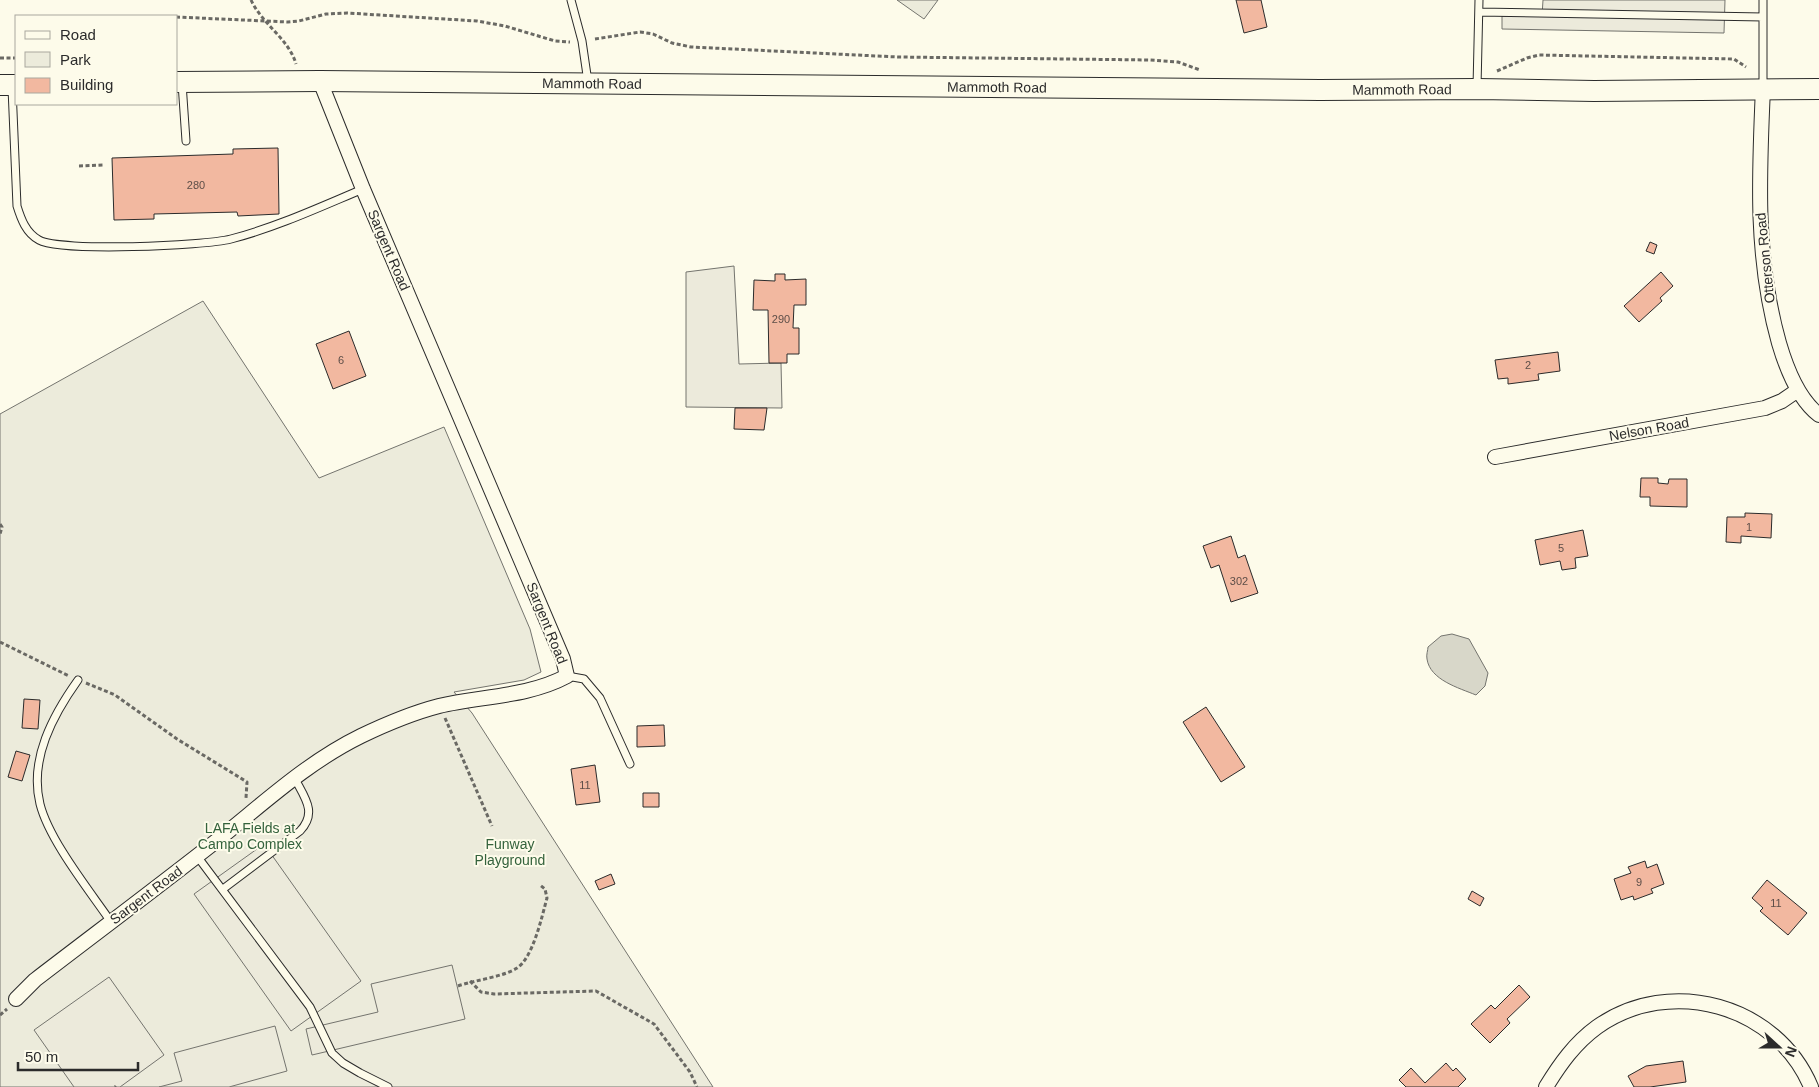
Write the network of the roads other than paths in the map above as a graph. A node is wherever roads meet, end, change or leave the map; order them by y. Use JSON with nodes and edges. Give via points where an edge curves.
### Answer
{"nodes":[{"id":1,"x":571,"y":0,"type":"edge"},
{"id":2,"x":1479,"y":0,"type":"edge"},
{"id":3,"x":1763,"y":0,"type":"edge"},
{"id":4,"x":1479,"y":12,"type":"junction"},
{"id":5,"x":1763,"y":18,"type":"junction"},
{"id":6,"x":320,"y":81,"type":"junction"},
{"id":7,"x":179,"y":82,"type":"edge"},
{"id":8,"x":588,"y":83,"type":"junction"},
{"id":9,"x":9,"y":85,"type":"edge"},
{"id":10,"x":1763,"y":88,"type":"junction"},
{"id":11,"x":1477,"y":89,"type":"junction"},
{"id":12,"x":1819,"y":89,"type":"edge"},
{"id":13,"x":186,"y":141,"type":"dead end"},
{"id":14,"x":363,"y":189,"type":"junction"},
{"id":15,"x":1798,"y":390,"type":"junction"},
{"id":16,"x":1819,"y":415,"type":"edge"},
{"id":17,"x":1495,"y":457,"type":"dead end"},
{"id":18,"x":567,"y":676,"type":"junction"},
{"id":19,"x":78,"y":680,"type":"road end"},
{"id":20,"x":630,"y":764,"type":"dead end"},
{"id":21,"x":294,"y":777,"type":"junction"},
{"id":22,"x":197,"y":856,"type":"junction"},
{"id":23,"x":223,"y":889,"type":"junction"},
{"id":24,"x":111,"y":922,"type":"junction"},
{"id":25,"x":16,"y":1000,"type":"dead end"},
{"id":26,"x":388,"y":1087,"type":"edge"},
{"id":27,"x":1546,"y":1087,"type":"edge"},
{"id":28,"x":1812,"y":1087,"type":"edge"}],
"edges":[{"from":1,"to":8,"type":"lane","via":[[582,40]]},
{"from":2,"to":4,"type":"lane"},
{"from":3,"to":5,"type":"lane"},
{"from":4,"to":5,"type":"lane"},
{"from":4,"to":11,"type":"lane"},
{"from":5,"to":10,"type":"lane"},
{"from":6,"to":7,"type":"main road","name":"Mammoth Road"},
{"from":6,"to":8,"type":"main road","name":"Mammoth Road"},
{"from":6,"to":14,"type":"street","name":"Sargent Road"},
{"from":7,"to":13,"type":"lane"},
{"from":8,"to":11,"type":"main road","name":"Mammoth Road"},
{"from":9,"to":14,"type":"lane","via":[[17,206],[26,229],[46,243],[64,246],[156,245],[229,240],[272,227]]},
{"from":10,"to":11,"type":"main road","name":"Mammoth Road"},
{"from":10,"to":12,"type":"main road","name":"Mammoth Road"},
{"from":10,"to":15,"type":"street","name":"Otterson Road","via":[[1758,180],[1766,292],[1785,364]]},
{"from":14,"to":18,"type":"street","name":"Sargent Road","via":[[563,659]]},
{"from":15,"to":16,"type":"street","name":"Otterson Road"},
{"from":15,"to":17,"type":"street","name":"Nelson Road","via":[[1765,408]]},
{"from":18,"to":20,"type":"lane","via":[[584,679],[600,698]]},
{"from":18,"to":21,"type":"street","name":"Sargent Road","via":[[521,692],[440,706],[389,723],[339,748]]},
{"from":19,"to":24,"type":"lane","via":[[52,721],[38,768],[37,785],[40,804],[54,837]]},
{"from":21,"to":22,"type":"street","name":"Sargent Road"},
{"from":21,"to":23,"type":"lane","via":[[307,802],[309,820],[306,825]]},
{"from":22,"to":23,"type":"lane"},
{"from":22,"to":24,"type":"street","name":"Sargent Road"},
{"from":23,"to":26,"type":"lane","via":[[310,1007],[332,1053],[343,1063]]},
{"from":24,"to":25,"type":"street","name":"Sargent Road","via":[[35,980]]},
{"from":27,"to":28,"type":"street","via":[[1566,1057],[1598,1026],[1624,1012],[1667,1001],[1697,1002],[1726,1008],[1765,1028],[1795,1058]]}]}
